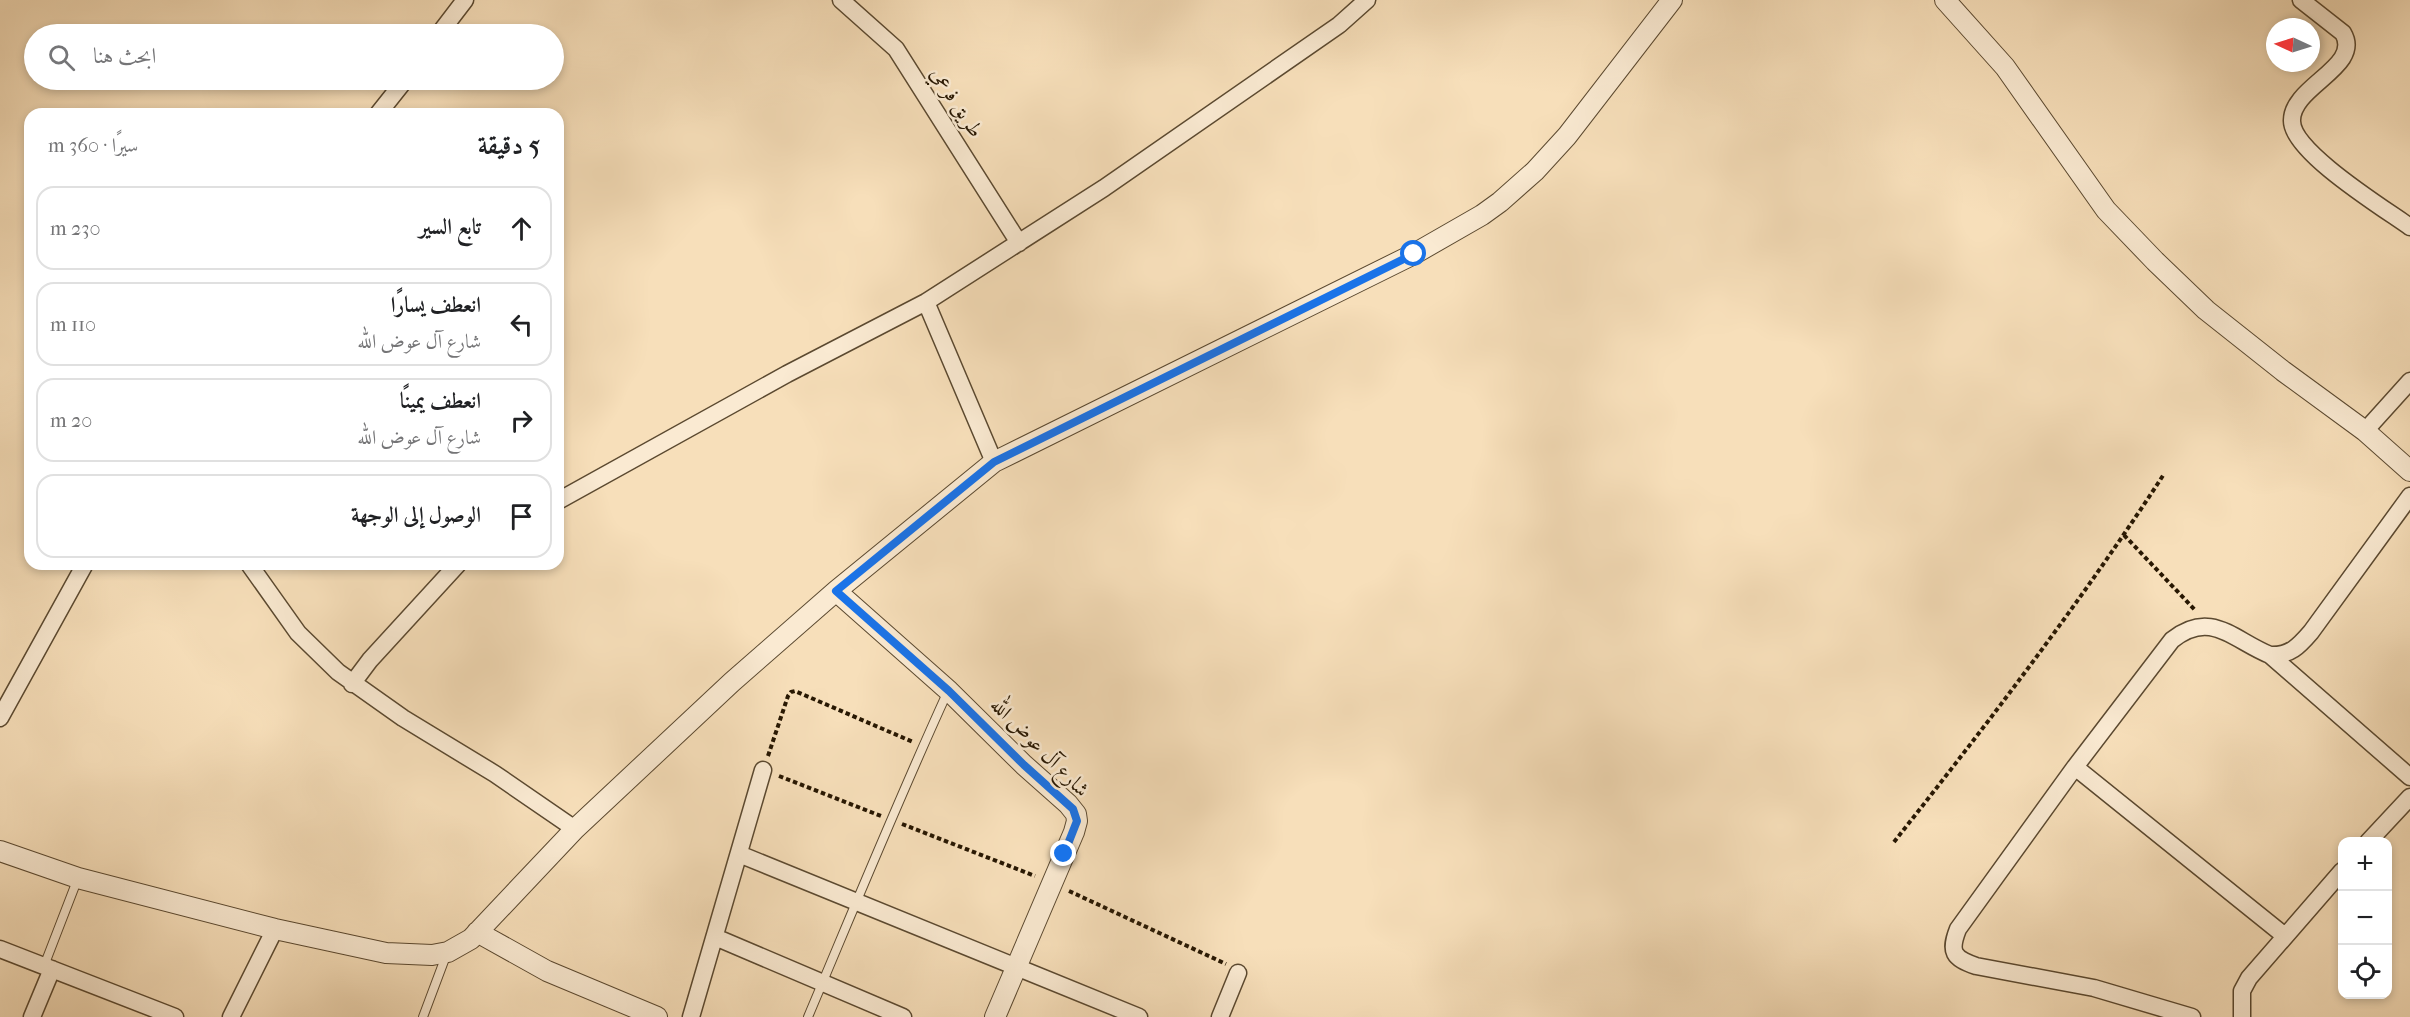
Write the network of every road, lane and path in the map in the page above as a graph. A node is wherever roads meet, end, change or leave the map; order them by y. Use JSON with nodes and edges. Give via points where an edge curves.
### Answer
{"nodes":[{"id":1,"x":465,"y":0,"type":"edge"},
{"id":2,"x":841,"y":0,"type":"edge"},
{"id":3,"x":1367,"y":0,"type":"edge"},
{"id":4,"x":1672,"y":0,"type":"edge"},
{"id":5,"x":1945,"y":0,"type":"edge"},
{"id":6,"x":2301,"y":0,"type":"edge"},
{"id":7,"x":447,"y":24,"type":"edge"},
{"id":8,"x":397,"y":90,"type":"edge"},
{"id":9,"x":383,"y":108,"type":"edge"},
{"id":10,"x":2410,"y":227,"type":"edge"},
{"id":11,"x":1019,"y":243,"type":"junction"},
{"id":12,"x":926,"y":302,"type":"junction"},
{"id":13,"x":2410,"y":381,"type":"edge"},
{"id":14,"x":2365,"y":431,"type":"junction"},
{"id":15,"x":994,"y":462,"type":"junction"},
{"id":16,"x":2410,"y":471,"type":"edge"},
{"id":17,"x":2164,"y":474,"type":"dead end"},
{"id":18,"x":2410,"y":496,"type":"edge"},
{"id":19,"x":564,"y":498,"type":"edge"},
{"id":20,"x":2124,"y":535,"type":"junction"},
{"id":21,"x":82,"y":570,"type":"edge"},
{"id":22,"x":253,"y":570,"type":"edge"},
{"id":23,"x":452,"y":570,"type":"edge"},
{"id":24,"x":836,"y":591,"type":"junction"},
{"id":25,"x":2210,"y":626,"type":"junction"},
{"id":26,"x":2270,"y":655,"type":"junction"},
{"id":27,"x":352,"y":684,"type":"junction"},
{"id":28,"x":949,"y":691,"type":"junction"},
{"id":29,"x":0,"y":718,"type":"edge"},
{"id":30,"x":923,"y":746,"type":"junction"},
{"id":31,"x":2075,"y":767,"type":"junction"},
{"id":32,"x":763,"y":770,"type":"junction"},
{"id":33,"x":2410,"y":777,"type":"edge"},
{"id":34,"x":2410,"y":796,"type":"edge"},
{"id":35,"x":890,"y":819,"type":"junction"},
{"id":36,"x":575,"y":829,"type":"junction"},
{"id":37,"x":2373,"y":837,"type":"edge"},
{"id":38,"x":1894,"y":842,"type":"dead end"},
{"id":39,"x":0,"y":851,"type":"edge"},
{"id":40,"x":739,"y":854,"type":"junction"},
{"id":41,"x":2338,"y":877,"type":"edge"},
{"id":42,"x":78,"y":878,"type":"junction"},
{"id":43,"x":1051,"y":883,"type":"junction"},
{"id":44,"x":858,"y":901,"type":"junction"},
{"id":45,"x":275,"y":929,"type":"junction"},
{"id":46,"x":477,"y":932,"type":"junction"},
{"id":47,"x":2286,"y":936,"type":"junction"},
{"id":48,"x":715,"y":937,"type":"junction"},
{"id":49,"x":0,"y":949,"type":"edge"},
{"id":50,"x":448,"y":952,"type":"junction"},
{"id":51,"x":48,"y":968,"type":"junction"},
{"id":52,"x":1015,"y":968,"type":"junction"},
{"id":53,"x":1238,"y":973,"type":"joint"},
{"id":54,"x":822,"y":984,"type":"junction"},
{"id":55,"x":32,"y":1017,"type":"edge"},
{"id":56,"x":174,"y":1017,"type":"edge"},
{"id":57,"x":231,"y":1017,"type":"edge"},
{"id":58,"x":423,"y":1017,"type":"edge"},
{"id":59,"x":657,"y":1017,"type":"edge"},
{"id":60,"x":691,"y":1017,"type":"edge"},
{"id":61,"x":808,"y":1017,"type":"edge"},
{"id":62,"x":903,"y":1017,"type":"edge"},
{"id":63,"x":995,"y":1017,"type":"edge"},
{"id":64,"x":1139,"y":1017,"type":"edge"},
{"id":65,"x":1220,"y":1017,"type":"edge"},
{"id":66,"x":2192,"y":1017,"type":"edge"},
{"id":67,"x":2242,"y":1017,"type":"edge"}],
"edges":[{"from":1,"to":7,"type":"street"},
{"from":2,"to":11,"type":"street","name":"طريق فرعي","via":[[897,49]]},
{"from":3,"to":11,"type":"street","via":[[1318,40]]},
{"from":4,"to":15,"type":"street","via":[[1567,136],[1522,183],[1482,215],[1414,254]]},
{"from":5,"to":14,"type":"street","via":[[2005,67],[2106,210],[2155,261],[2206,310]]},
{"from":6,"to":10,"type":"street","via":[[2348,40],[2334,69],[2297,101],[2292,126],[2306,147],[2336,175]]},
{"from":8,"to":9,"type":"street"},
{"from":11,"to":12,"type":"street"},
{"from":12,"to":15,"type":"street"},
{"from":12,"to":19,"type":"street"},
{"from":13,"to":14,"type":"street"},
{"from":14,"to":16,"type":"street"},
{"from":15,"to":24,"type":"street"},
{"from":17,"to":20,"type":"path"},
{"from":18,"to":26,"type":"street","via":[[2300,645],[2281,656]]},
{"from":20,"to":25,"type":"path"},
{"from":20,"to":38,"type":"path"},
{"from":21,"to":29,"type":"street"},
{"from":22,"to":27,"type":"street","via":[[298,633]]},
{"from":23,"to":27,"type":"street"},
{"from":24,"to":28,"type":"street","name":"شارع آل عوض الله"},
{"from":24,"to":36,"type":"street"},
{"from":25,"to":26,"type":"street"},
{"from":25,"to":31,"type":"street","via":[[2192,628],[2172,640]]},
{"from":26,"to":33,"type":"street"},
{"from":27,"to":36,"type":"street"},
{"from":28,"to":30,"type":"lane"},
{"from":28,"to":43,"type":"street","name":"شارع آل عوض الله","via":[[1073,809],[1076,826]]},
{"from":30,"to":32,"type":"path","via":[[796,691],[791,692]]},
{"from":30,"to":35,"type":"lane"},
{"from":31,"to":47,"type":"street"},
{"from":31,"to":66,"type":"street","via":[[1958,929],[1954,953],[1976,966],[2094,988]]},
{"from":32,"to":35,"type":"path"},
{"from":32,"to":40,"type":"street"},
{"from":34,"to":37,"type":"street"},
{"from":35,"to":43,"type":"path"},
{"from":35,"to":44,"type":"lane"},
{"from":36,"to":46,"type":"street"},
{"from":39,"to":42,"type":"street"},
{"from":40,"to":44,"type":"street"},
{"from":40,"to":48,"type":"street"},
{"from":41,"to":47,"type":"street"},
{"from":42,"to":45,"type":"street"},
{"from":42,"to":51,"type":"lane"},
{"from":43,"to":52,"type":"street","name":"شارع آل عوض الله"},
{"from":43,"to":53,"type":"path"},
{"from":44,"to":52,"type":"street"},
{"from":44,"to":54,"type":"lane"},
{"from":45,"to":50,"type":"street","via":[[386,953]]},
{"from":45,"to":57,"type":"street"},
{"from":46,"to":50,"type":"street"},
{"from":46,"to":59,"type":"street","via":[[547,971]]},
{"from":47,"to":67,"type":"street","via":[[2248,978],[2242,991]]},
{"from":48,"to":54,"type":"street"},
{"from":48,"to":60,"type":"street"},
{"from":49,"to":51,"type":"street"},
{"from":50,"to":58,"type":"lane"},
{"from":51,"to":55,"type":"street"},
{"from":51,"to":56,"type":"street"},
{"from":52,"to":63,"type":"street","name":"شارع آل عوض الله"},
{"from":52,"to":64,"type":"street"},
{"from":53,"to":65,"type":"street"},
{"from":54,"to":61,"type":"lane"},
{"from":54,"to":62,"type":"street"}]}
